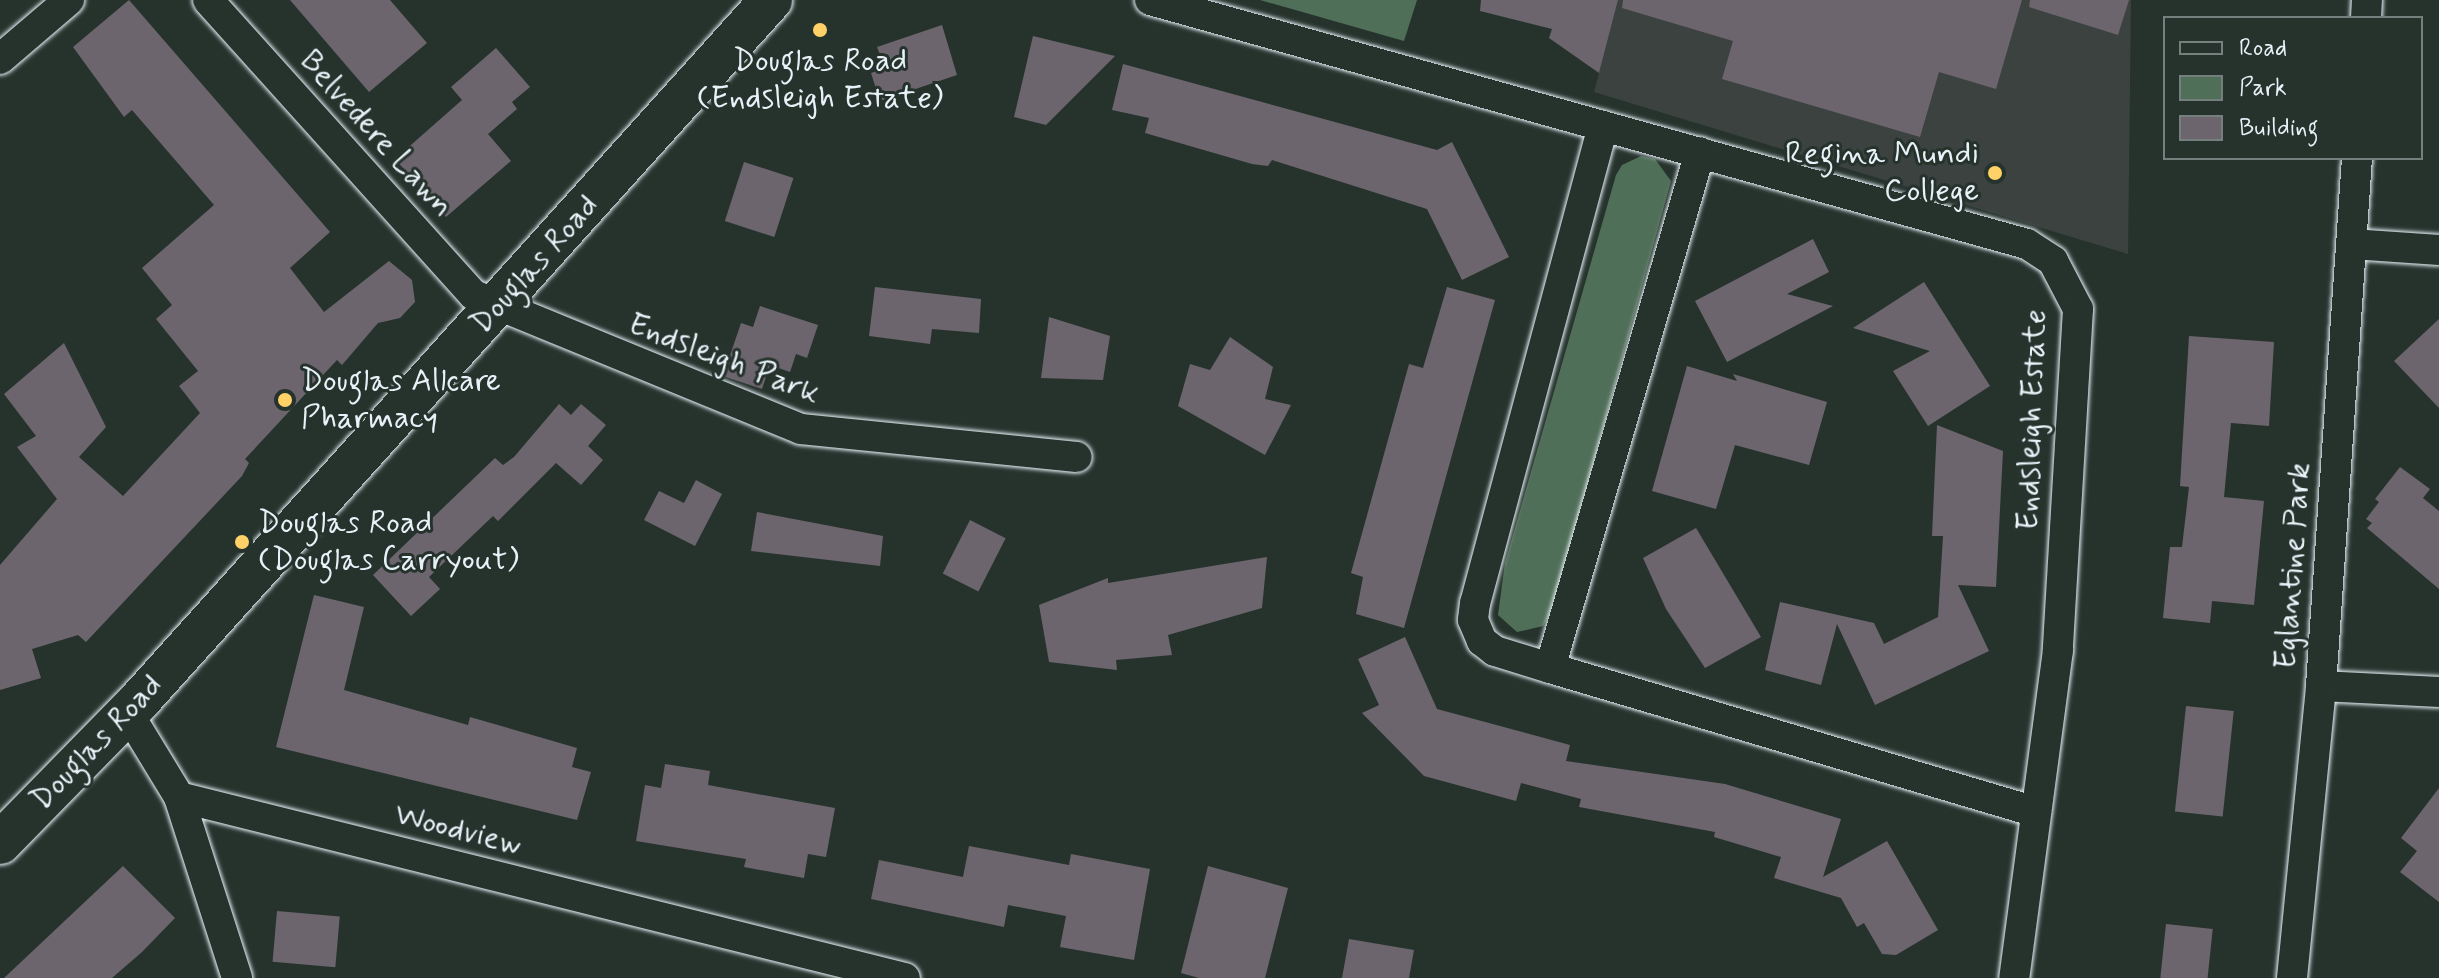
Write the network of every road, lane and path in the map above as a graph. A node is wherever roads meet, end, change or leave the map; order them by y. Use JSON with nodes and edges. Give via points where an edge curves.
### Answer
{"nodes":[{"id":1,"x":69,"y":0,"type":"edge"},
{"id":2,"x":208,"y":0,"type":"edge"},
{"id":3,"x":771,"y":0,"type":"edge"},
{"id":4,"x":1150,"y":0,"type":"edge"},
{"id":5,"x":0,"y":59,"type":"edge"},
{"id":6,"x":1603,"y":126,"type":"junction"},
{"id":7,"x":1700,"y":152,"type":"junction"},
{"id":8,"x":2357,"y":160,"type":"edge"},
{"id":9,"x":2352,"y":244,"type":"junction"},
{"id":10,"x":2439,"y":250,"type":"edge"},
{"id":11,"x":498,"y":307,"type":"junction"},
{"id":12,"x":1077,"y":457,"type":"dead end"},
{"id":13,"x":1550,"y":668,"type":"junction"},
{"id":14,"x":2321,"y":686,"type":"junction"},
{"id":15,"x":2439,"y":692,"type":"edge"},
{"id":16,"x":128,"y":713,"type":"junction"},
{"id":17,"x":179,"y":797,"type":"junction"},
{"id":18,"x":2036,"y":812,"type":"junction"},
{"id":19,"x":2,"y":835,"type":"edge"},
{"id":20,"x":237,"y":978,"type":"edge"},
{"id":21,"x":905,"y":978,"type":"edge"},
{"id":22,"x":2014,"y":978,"type":"edge"},
{"id":23,"x":2292,"y":978,"type":"edge"}],
"edges":[{"from":1,"to":5,"type":"street"},
{"from":2,"to":11,"type":"street","name":"Belvedere Lawn","via":[[474,295]]},
{"from":3,"to":11,"type":"main road","name":"Douglas Road"},
{"from":4,"to":6,"type":"street","name":"Endsleigh Estate"},
{"from":6,"to":7,"type":"street","name":"Endsleigh Estate"},
{"from":6,"to":13,"type":"street","via":[[1473,620],[1482,641],[1495,651]]},
{"from":7,"to":13,"type":"street"},
{"from":7,"to":18,"type":"street","name":"Endsleigh Estate","via":[[2027,244],[2053,261],[2070,287],[2078,309],[2062,585]]},
{"from":8,"to":9,"type":"street","name":"Eglantine Park"},
{"from":9,"to":10,"type":"street"},
{"from":9,"to":14,"type":"street","name":"Eglantine Park"},
{"from":11,"to":12,"type":"street","name":"Endsleigh Park","via":[[801,429]]},
{"from":11,"to":16,"type":"main road","name":"Douglas Road"},
{"from":13,"to":18,"type":"street"},
{"from":14,"to":15,"type":"street"},
{"from":14,"to":23,"type":"street","name":"Eglantine Park"},
{"from":16,"to":17,"type":"street"},
{"from":16,"to":19,"type":"main road","name":"Douglas Road"},
{"from":17,"to":20,"type":"street"},
{"from":17,"to":21,"type":"street","name":"Woodview"},
{"from":18,"to":22,"type":"street","name":"Endsleigh Estate"}]}
